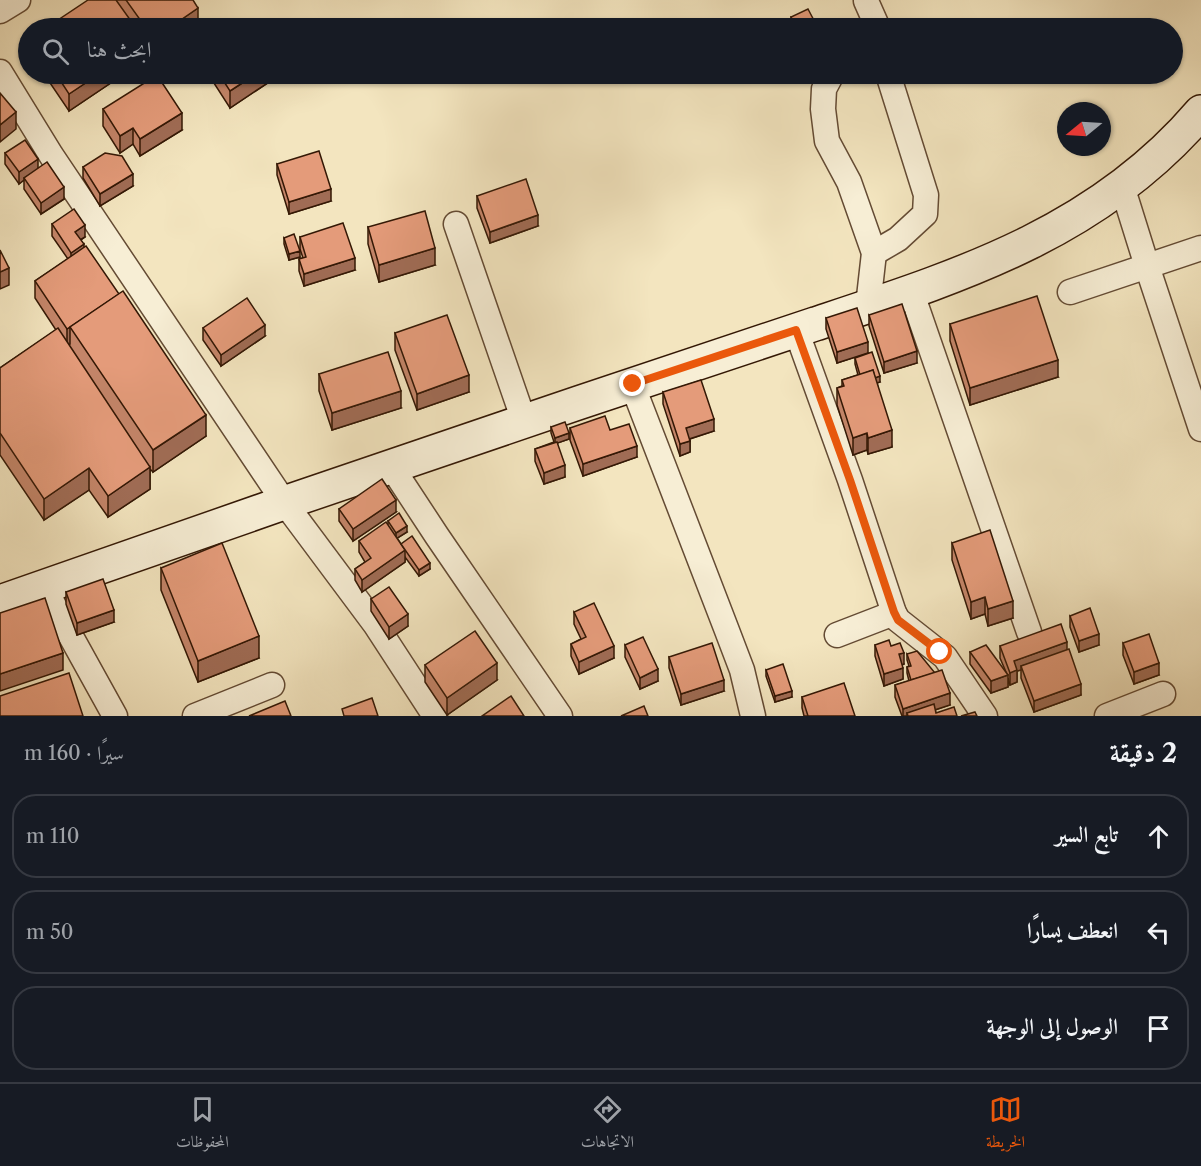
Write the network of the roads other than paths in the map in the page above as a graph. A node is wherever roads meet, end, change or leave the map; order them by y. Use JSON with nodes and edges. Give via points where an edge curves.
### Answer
{"nodes":[{"id":1,"x":18,"y":0,"type":"edge"},
{"id":2,"x":866,"y":1,"type":"edge"},
{"id":3,"x":0,"y":11,"type":"edge"},
{"id":4,"x":874,"y":18,"type":"edge"},
{"id":5,"x":0,"y":72,"type":"edge"},
{"id":6,"x":827,"y":84,"type":"edge"},
{"id":7,"x":891,"y":84,"type":"edge"},
{"id":8,"x":1200,"y":115,"type":"edge"},
{"id":9,"x":1122,"y":186,"type":"junction"},
{"id":10,"x":456,"y":224,"type":"dead end"},
{"id":11,"x":1201,"y":248,"type":"edge"},
{"id":12,"x":874,"y":253,"type":"junction"},
{"id":13,"x":1147,"y":266,"type":"junction"},
{"id":14,"x":911,"y":291,"type":"junction"},
{"id":15,"x":1070,"y":292,"type":"dead end"},
{"id":16,"x":868,"y":306,"type":"junction"},
{"id":17,"x":796,"y":330,"type":"junction"},
{"id":18,"x":633,"y":384,"type":"junction"},
{"id":19,"x":524,"y":421,"type":"junction"},
{"id":20,"x":1201,"y":429,"type":"edge"},
{"id":21,"x":391,"y":466,"type":"junction"},
{"id":22,"x":284,"y":502,"type":"junction"},
{"id":23,"x":46,"y":585,"type":"junction"},
{"id":24,"x":0,"y":602,"type":"edge"},
{"id":25,"x":894,"y":612,"type":"junction"},
{"id":26,"x":1029,"y":632,"type":"dead end"},
{"id":27,"x":837,"y":635,"type":"dead end"},
{"id":28,"x":272,"y":685,"type":"dead end"},
{"id":29,"x":1163,"y":694,"type":"dead end"},
{"id":30,"x":115,"y":716,"type":"edge"},
{"id":31,"x":195,"y":716,"type":"edge"},
{"id":32,"x":435,"y":716,"type":"edge"},
{"id":33,"x":560,"y":716,"type":"edge"},
{"id":34,"x":753,"y":716,"type":"edge"},
{"id":35,"x":986,"y":716,"type":"edge"},
{"id":36,"x":1107,"y":716,"type":"edge"}],
"edges":[{"from":1,"to":3,"type":"street"},
{"from":2,"to":4,"type":"street"},
{"from":5,"to":22,"type":"street"},
{"from":6,"to":12,"type":"street","via":[[823,109],[827,141],[849,182]]},
{"from":7,"to":12,"type":"street","via":[[926,195],[925,214]]},
{"from":8,"to":9,"type":"main road","via":[[1150,165]]},
{"from":9,"to":13,"type":"street"},
{"from":9,"to":14,"type":"main road","via":[[1040,239]]},
{"from":10,"to":19,"type":"street"},
{"from":11,"to":13,"type":"street"},
{"from":12,"to":16,"type":"street"},
{"from":13,"to":15,"type":"street"},
{"from":13,"to":20,"type":"street"},
{"from":14,"to":16,"type":"main road"},
{"from":14,"to":26,"type":"street"},
{"from":16,"to":17,"type":"main road"},
{"from":17,"to":18,"type":"main road"},
{"from":17,"to":25,"type":"street"},
{"from":18,"to":19,"type":"main road"},
{"from":18,"to":34,"type":"street","via":[[742,670]]},
{"from":19,"to":21,"type":"main road"},
{"from":21,"to":22,"type":"main road"},
{"from":21,"to":33,"type":"street"},
{"from":22,"to":23,"type":"main road"},
{"from":22,"to":32,"type":"street","via":[[375,624]]},
{"from":23,"to":24,"type":"main road"},
{"from":23,"to":30,"type":"street"},
{"from":25,"to":27,"type":"street"},
{"from":25,"to":35,"type":"street","via":[[898,620],[945,657]]},
{"from":28,"to":31,"type":"street"},
{"from":29,"to":36,"type":"street"}]}
